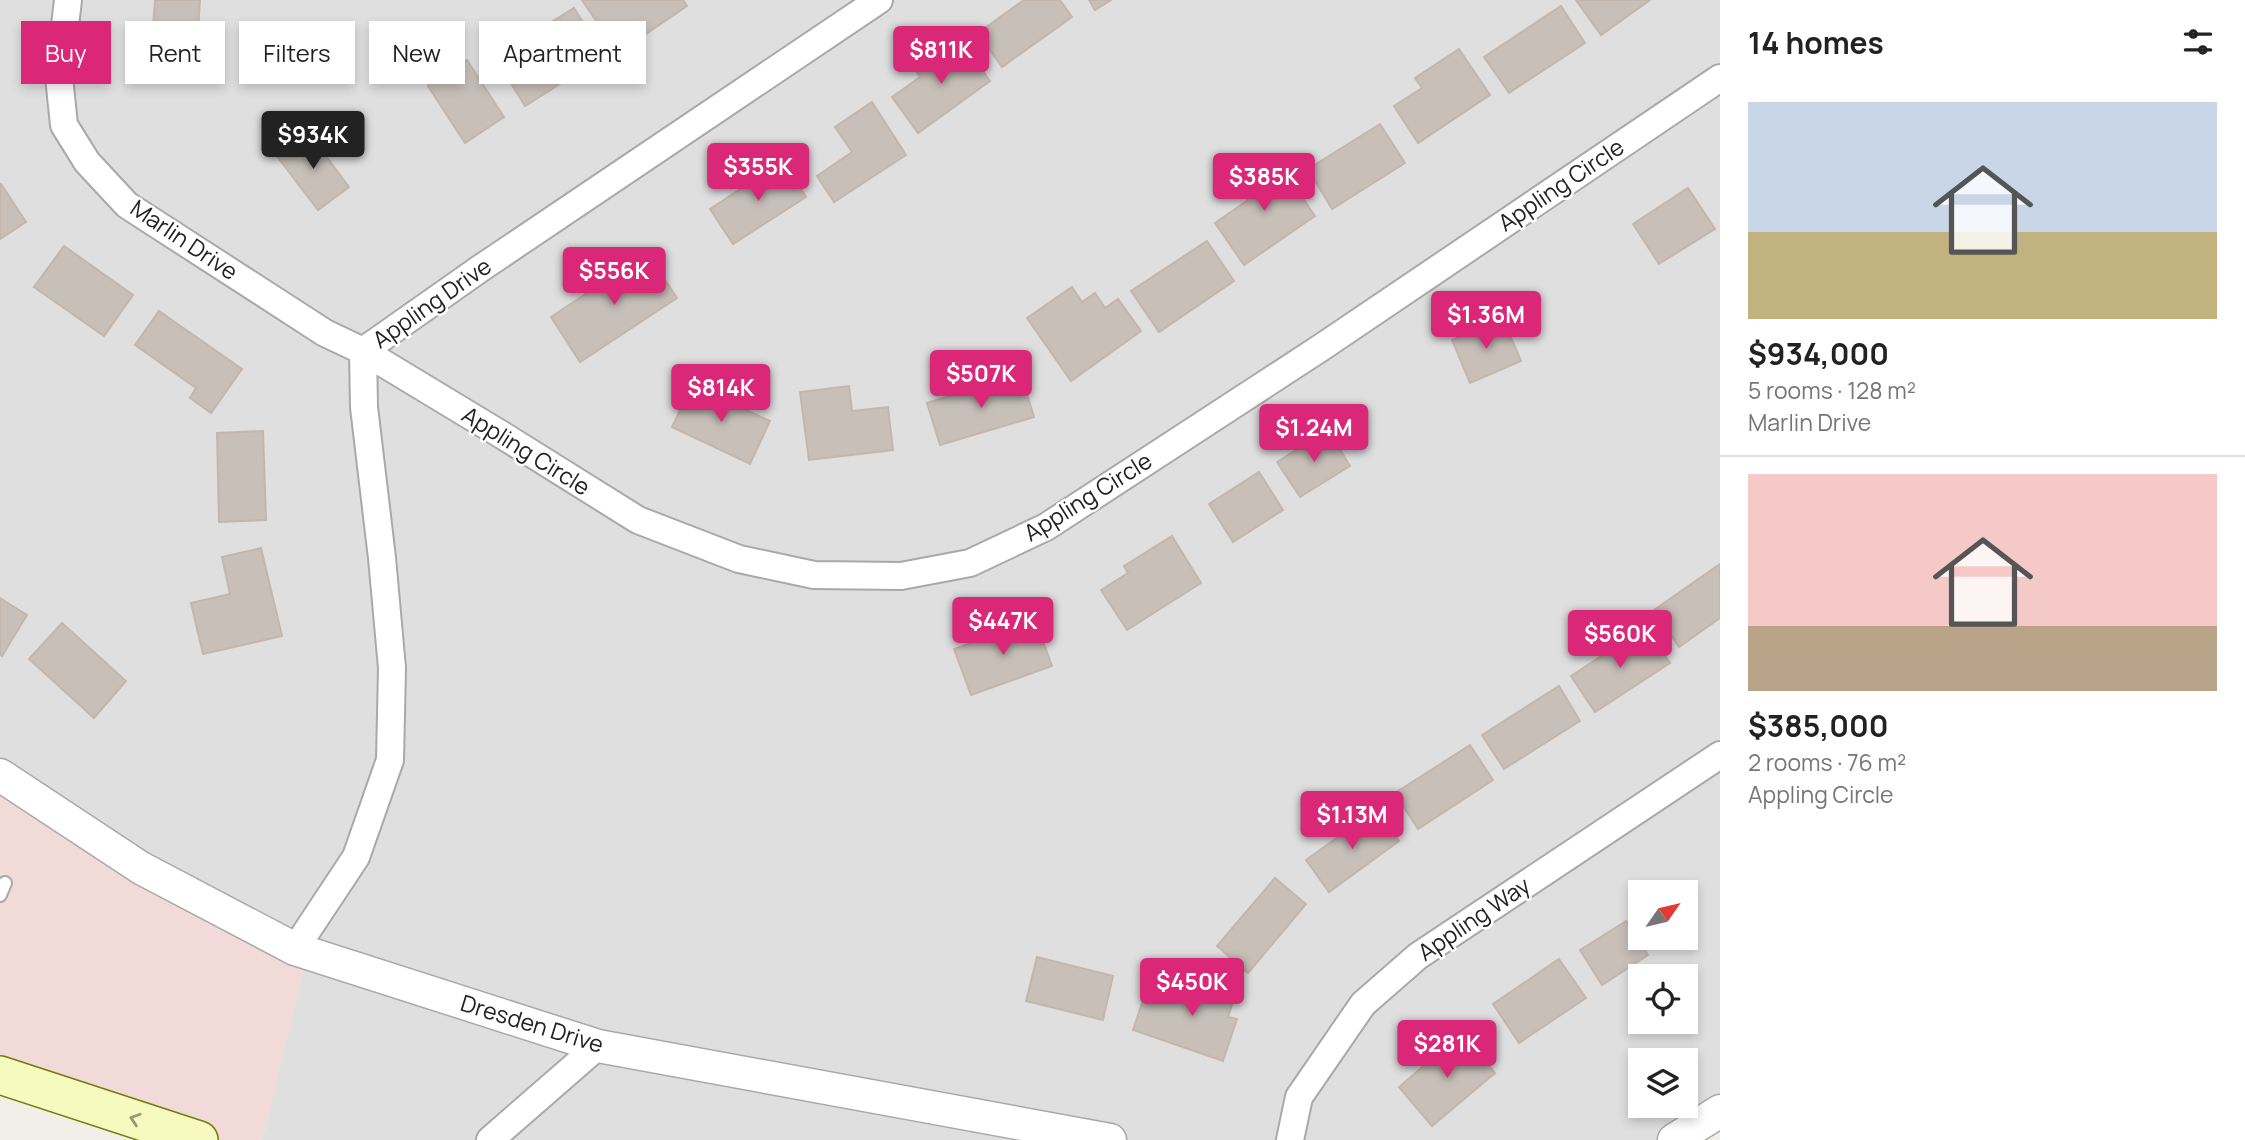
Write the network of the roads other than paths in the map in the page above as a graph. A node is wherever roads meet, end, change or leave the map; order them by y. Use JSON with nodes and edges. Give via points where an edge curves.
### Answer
{"nodes":[{"id":1,"x":68,"y":0,"type":"edge"},
{"id":2,"x":879,"y":0,"type":"edge"},
{"id":3,"x":1720,"y":78,"type":"edge"},
{"id":4,"x":363,"y":351,"type":"junction"},
{"id":5,"x":1720,"y":755,"type":"edge"},
{"id":6,"x":0,"y":775,"type":"edge"},
{"id":7,"x":295,"y":949,"type":"junction"},
{"id":8,"x":598,"y":1046,"type":"junction"},
{"id":9,"x":0,"y":1075,"type":"edge"},
{"id":10,"x":1720,"y":1111,"type":"edge"},
{"id":11,"x":199,"y":1140,"type":"edge"},
{"id":12,"x":490,"y":1140,"type":"edge"},
{"id":13,"x":1110,"y":1140,"type":"edge"},
{"id":14,"x":1290,"y":1140,"type":"edge"},
{"id":15,"x":1674,"y":1140,"type":"edge"}],
"edges":[{"from":1,"to":4,"type":"street","name":"Marlin Drive","via":[[59,77],[64,125],[87,162],[127,205],[325,333]]},
{"from":2,"to":4,"type":"street","name":"Appling Drive"},
{"from":3,"to":4,"type":"street","name":"Appling Circle","via":[[1057,519],[958,565],[901,576],[814,575],[739,559],[638,520]]},
{"from":4,"to":7,"type":"street","name":"Appling Drive","via":[[363,407],[392,668],[390,760],[356,857]]},
{"from":5,"to":14,"type":"street","name":"Appling Way","via":[[1418,956],[1363,1004],[1300,1097]]},
{"from":6,"to":7,"type":"street","name":"Dresden Drive","via":[[141,868]]},
{"from":7,"to":8,"type":"street","name":"Dresden Drive"},
{"from":8,"to":12,"type":"street"},
{"from":8,"to":13,"type":"street","name":"Dresden Drive"},
{"from":11,"to":9,"type":"main road","one_way":true},
{"from":10,"to":15,"type":"street"}]}
